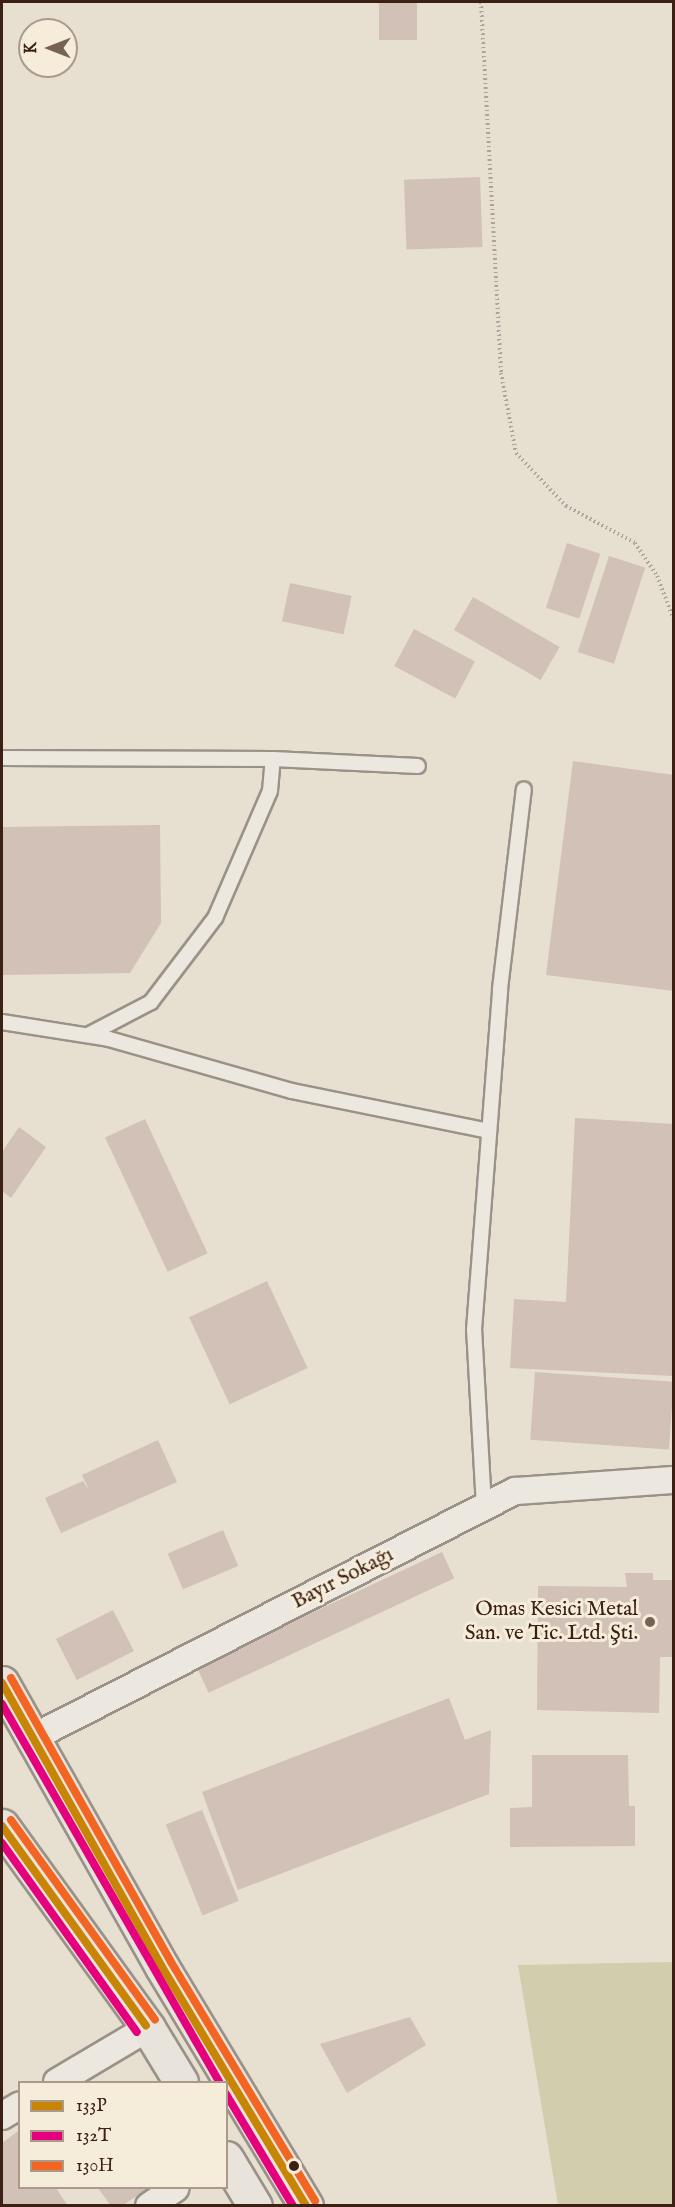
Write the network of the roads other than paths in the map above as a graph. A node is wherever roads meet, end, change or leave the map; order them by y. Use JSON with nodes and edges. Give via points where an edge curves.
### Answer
{"nodes":[{"id":1,"x":2,"y":758,"type":"edge"},
{"id":2,"x":273,"y":759,"type":"junction"},
{"id":3,"x":418,"y":765,"type":"dead end"},
{"id":4,"x":524,"y":789,"type":"dead end"},
{"id":5,"x":2,"y":1022,"type":"edge"},
{"id":6,"x":88,"y":1035,"type":"junction"},
{"id":7,"x":489,"y":1131,"type":"junction"},
{"id":8,"x":674,"y":1480,"type":"edge"},
{"id":9,"x":484,"y":1507,"type":"junction"},
{"id":10,"x":2,"y":1683,"type":"edge"},
{"id":11,"x":30,"y":1739,"type":"junction"},
{"id":12,"x":2,"y":1826,"type":"edge"},
{"id":13,"x":148,"y":2028,"type":"junction"},
{"id":14,"x":59,"y":2081,"type":"edge"},
{"id":15,"x":180,"y":2081,"type":"edge"},
{"id":16,"x":18,"y":2106,"type":"edge"},
{"id":17,"x":2,"y":2116,"type":"edge"},
{"id":18,"x":228,"y":2161,"type":"edge"},
{"id":19,"x":173,"y":2189,"type":"edge"},
{"id":20,"x":149,"y":2205,"type":"edge"},
{"id":21,"x":255,"y":2205,"type":"edge"},
{"id":22,"x":306,"y":2205,"type":"edge"}],
"edges":[{"from":1,"to":2,"type":"lane"},
{"from":2,"to":3,"type":"lane"},
{"from":2,"to":6,"type":"lane","via":[[270,791],[215,918],[151,1002]]},
{"from":4,"to":7,"type":"lane","via":[[500,988]]},
{"from":5,"to":6,"type":"lane"},
{"from":6,"to":7,"type":"lane","via":[[292,1090]]},
{"from":7,"to":9,"type":"lane","via":[[474,1330]]},
{"from":8,"to":9,"type":"street","name":"Bayır Sokağı","via":[[515,1491]]},
{"from":9,"to":11,"type":"street","name":"Bayır Sokağı"},
{"from":10,"to":11,"type":"main road"},
{"from":11,"to":22,"type":"main road"},
{"from":12,"to":13,"type":"main road"},
{"from":13,"to":14,"type":"street"},
{"from":13,"to":15,"type":"main road"},
{"from":16,"to":17,"type":"street"},
{"from":18,"to":21,"type":"main road"},
{"from":19,"to":20,"type":"street"}]}
